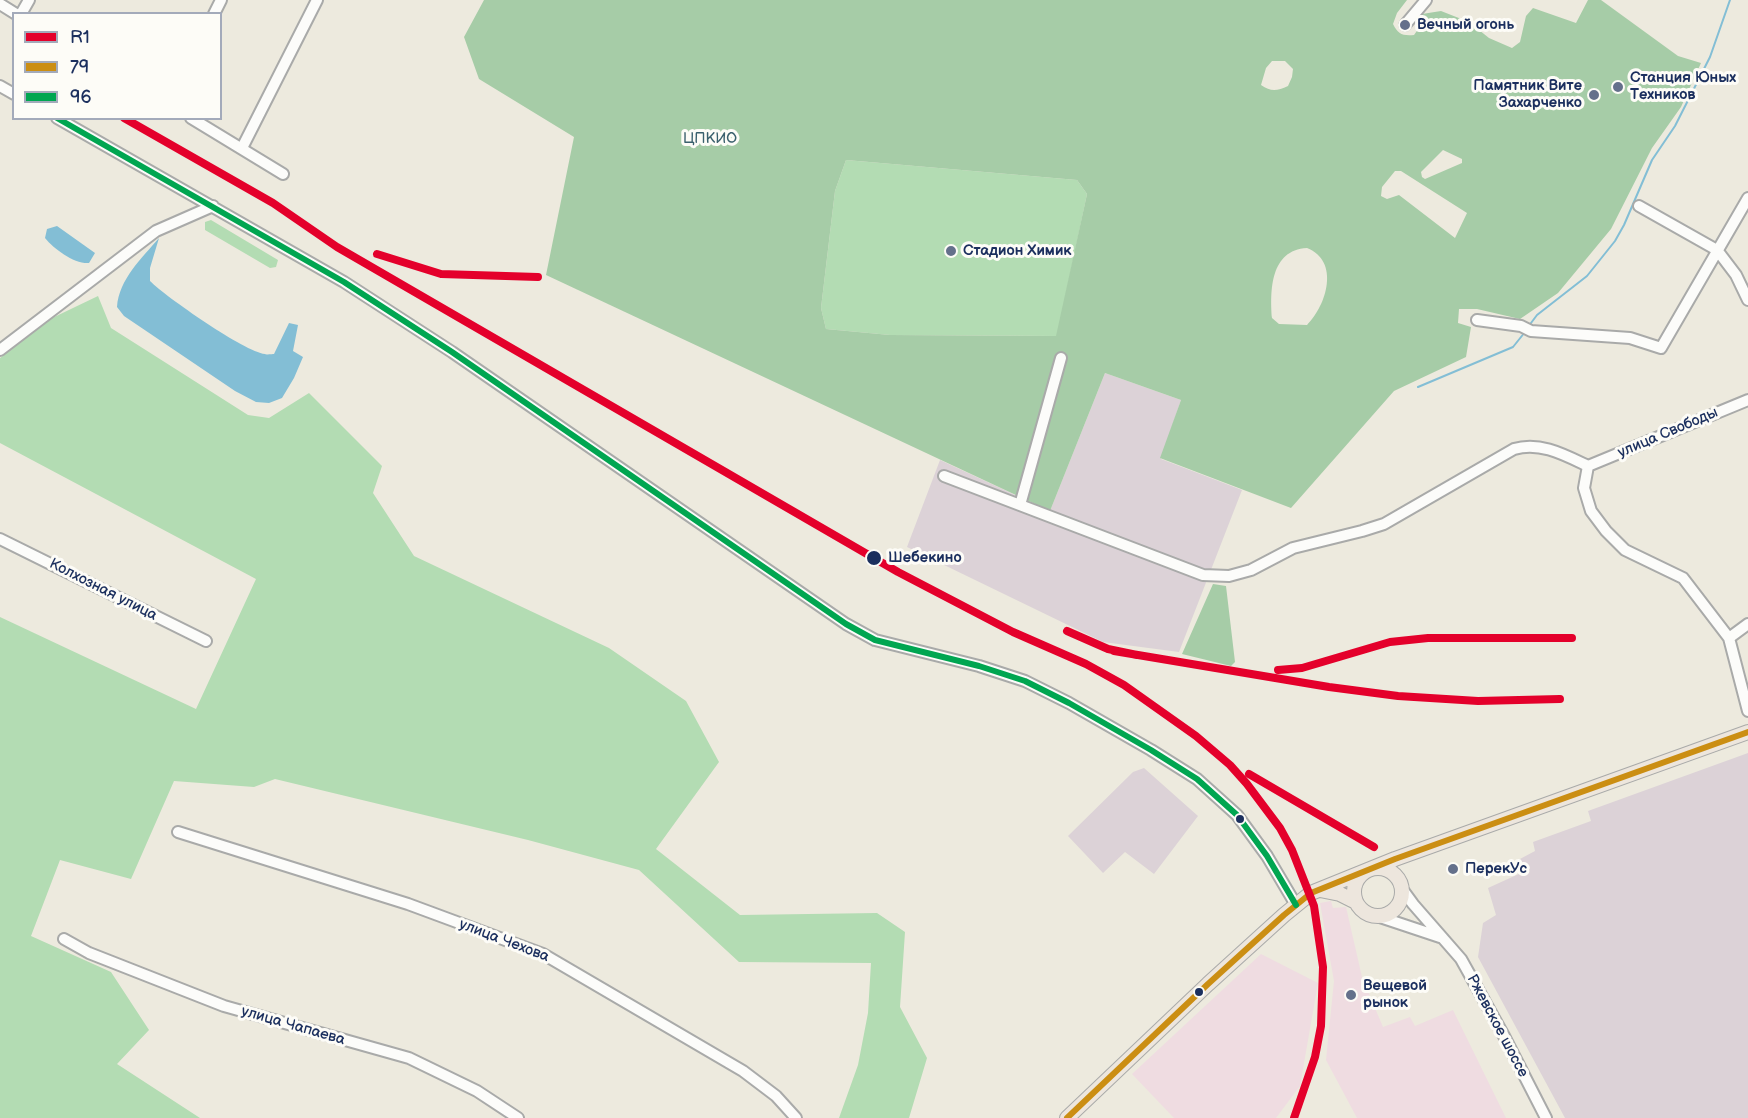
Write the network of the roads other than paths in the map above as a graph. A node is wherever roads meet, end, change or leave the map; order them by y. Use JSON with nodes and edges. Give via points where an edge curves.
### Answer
{"nodes":[{"id":1,"x":318,"y":0,"type":"edge"},
{"id":2,"x":1426,"y":0,"type":"edge"},
{"id":3,"x":0,"y":4,"type":"edge"},
{"id":4,"x":13,"y":12,"type":"edge"},
{"id":5,"x":1405,"y":25,"type":"dead end"},
{"id":6,"x":61,"y":120,"type":"edge"},
{"id":7,"x":194,"y":120,"type":"edge"},
{"id":8,"x":242,"y":148,"type":"junction"},
{"id":9,"x":283,"y":174,"type":"dead end"},
{"id":10,"x":1748,"y":198,"type":"edge"},
{"id":11,"x":213,"y":206,"type":"junction"},
{"id":12,"x":1639,"y":206,"type":"dead end"},
{"id":13,"x":1717,"y":250,"type":"junction"},
{"id":14,"x":1748,"y":300,"type":"edge"},
{"id":15,"x":1477,"y":320,"type":"dead end"},
{"id":16,"x":0,"y":350,"type":"edge"},
{"id":17,"x":1061,"y":358,"type":"dead end"},
{"id":18,"x":1748,"y":400,"type":"edge"},
{"id":19,"x":1588,"y":466,"type":"junction"},
{"id":20,"x":945,"y":476,"type":"dead end"},
{"id":21,"x":1020,"y":505,"type":"junction"},
{"id":22,"x":0,"y":538,"type":"edge"},
{"id":23,"x":1748,"y":624,"type":"edge"},
{"id":24,"x":1729,"y":638,"type":"junction"},
{"id":25,"x":206,"y":641,"type":"dead end"},
{"id":26,"x":1748,"y":711,"type":"edge"},
{"id":27,"x":1748,"y":732,"type":"edge"},
{"id":28,"x":178,"y":832,"type":"dead end"},
{"id":29,"x":1413,"y":853,"type":"junction"},
{"id":30,"x":1369,"y":870,"type":"junction"},
{"id":31,"x":1402,"y":887,"type":"junction"},
{"id":32,"x":1320,"y":890,"type":"junction"},
{"id":33,"x":1356,"y":902,"type":"junction"},
{"id":34,"x":1296,"y":904,"type":"junction"},
{"id":35,"x":1380,"y":917,"type":"junction"},
{"id":36,"x":1443,"y":938,"type":"junction"},
{"id":37,"x":64,"y":939,"type":"dead end"},
{"id":38,"x":518,"y":1118,"type":"edge"},
{"id":39,"x":796,"y":1118,"type":"edge"},
{"id":40,"x":1067,"y":1118,"type":"edge"},
{"id":41,"x":1546,"y":1118,"type":"edge"}],
"edges":[{"from":1,"to":8,"type":"street"},
{"from":2,"to":5,"type":"street"},
{"from":3,"to":4,"type":"street"},
{"from":6,"to":11,"type":"street"},
{"from":7,"to":8,"type":"street"},
{"from":8,"to":9,"type":"street"},
{"from":10,"to":13,"type":"street"},
{"from":11,"to":16,"type":"street","via":[[156,231]]},
{"from":11,"to":34,"type":"street","via":[[344,282],[452,352],[846,624],[875,640],[1025,681],[1197,779],[1237,815]]},
{"from":12,"to":13,"type":"street"},
{"from":13,"to":14,"type":"street"},
{"from":13,"to":15,"type":"street","via":[[1661,348],[1630,338]]},
{"from":17,"to":21,"type":"street"},
{"from":18,"to":19,"type":"street","name":"улица Свободы"},
{"from":19,"to":21,"type":"street","via":[[1568,456],[1525,445],[1383,524],[1293,548],[1251,570],[1229,576],[1203,575]]},
{"from":19,"to":24,"type":"street","via":[[1584,488],[1591,511],[1606,531],[1625,550],[1683,578]]},
{"from":20,"to":21,"type":"street"},
{"from":22,"to":25,"type":"street","name":"Колхозная улица"},
{"from":23,"to":24,"type":"street"},
{"from":24,"to":26,"type":"street"},
{"from":27,"to":29,"type":"main road"},
{"from":28,"to":39,"type":"street","name":"улица Чехова","via":[[408,904],[543,954],[743,1071],[776,1096]]},
{"from":29,"to":30,"type":"main road"},
{"from":29,"to":31,"type":"main road","via":[[1403,869]]},
{"from":30,"to":31,"type":"main road","via":[[1391,872]]},
{"from":30,"to":32,"type":"main road"},
{"from":30,"to":33,"type":"main road","via":[[1355,883]]},
{"from":31,"to":35,"type":"main road","via":[[1397,908]]},
{"from":31,"to":36,"type":"street","name":"Ржевское шоссе"},
{"from":32,"to":33,"type":"main road"},
{"from":32,"to":34,"type":"main road"},
{"from":33,"to":35,"type":"main road","via":[[1365,913]]},
{"from":34,"to":40,"type":"main road"},
{"from":35,"to":36,"type":"street"},
{"from":36,"to":41,"type":"street","name":"Ржевское шоссе","via":[[1461,958]]},
{"from":37,"to":38,"type":"street","name":"улица Чапаева","via":[[89,953],[224,1006],[410,1059],[477,1091]]}]}
